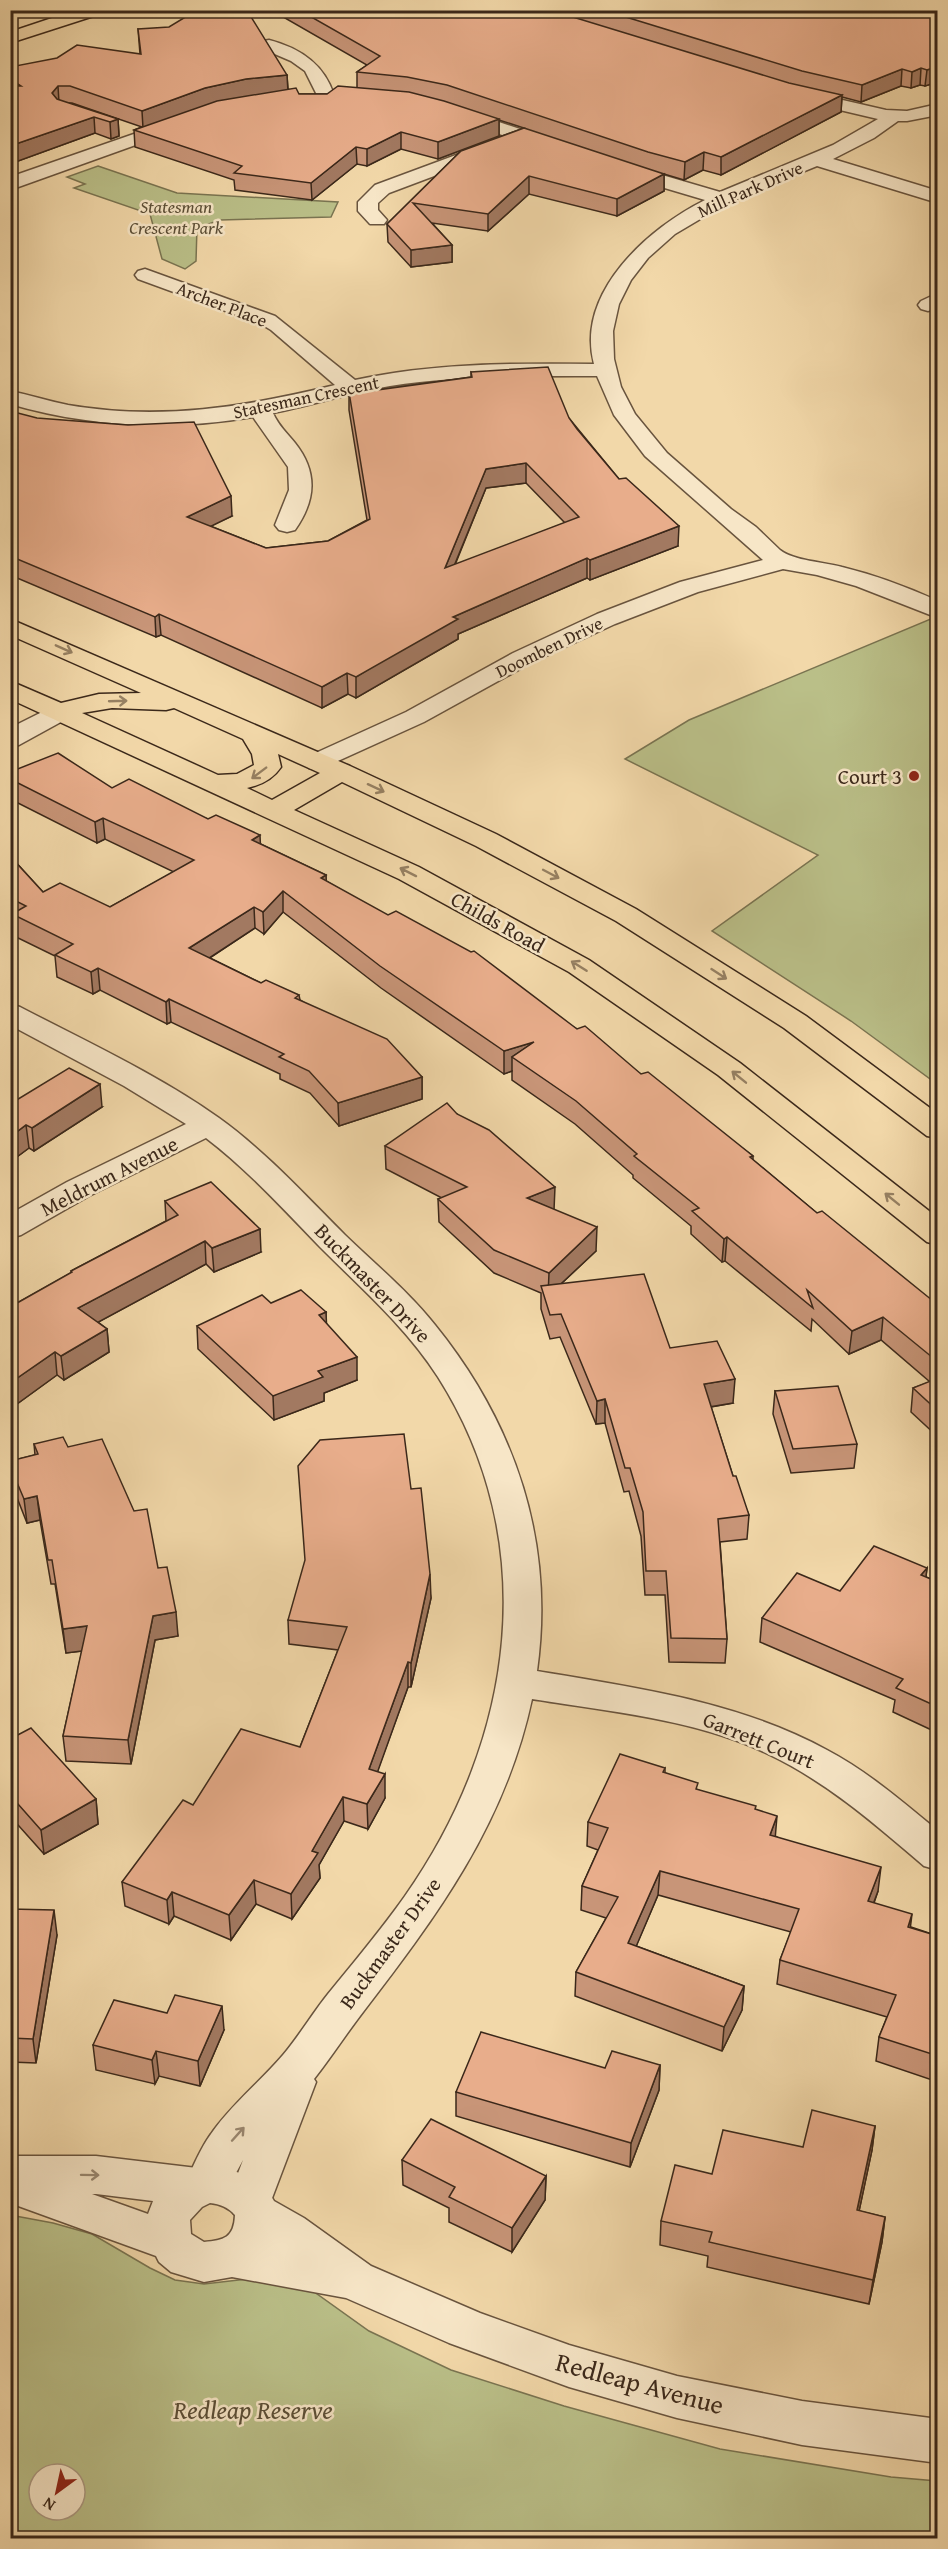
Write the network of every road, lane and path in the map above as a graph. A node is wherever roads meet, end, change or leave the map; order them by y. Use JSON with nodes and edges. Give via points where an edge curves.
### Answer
{"nodes":[{"id":1,"x":20,"y":10,"type":"edge"},
{"id":2,"x":94,"y":10,"type":"edge"},
{"id":3,"x":10,"y":14,"type":"edge"},
{"id":4,"x":10,"y":38,"type":"edge"},
{"id":5,"x":269,"y":45,"type":"edge"},
{"id":6,"x":789,"y":93,"type":"edge"},
{"id":7,"x":325,"y":95,"type":"junction"},
{"id":8,"x":305,"y":96,"type":"edge"},
{"id":9,"x":349,"y":96,"type":"edge"},
{"id":10,"x":440,"y":108,"type":"edge"},
{"id":11,"x":938,"y":110,"type":"edge"},
{"id":12,"x":938,"y":116,"type":"edge"},
{"id":13,"x":189,"y":119,"type":"edge"},
{"id":14,"x":892,"y":121,"type":"junction"},
{"id":15,"x":120,"y":128,"type":"edge"},
{"id":16,"x":144,"y":136,"type":"junction"},
{"id":17,"x":524,"y":136,"type":"junction"},
{"id":18,"x":575,"y":153,"type":"edge"},
{"id":19,"x":816,"y":160,"type":"junction"},
{"id":20,"x":604,"y":164,"type":"edge"},
{"id":21,"x":10,"y":184,"type":"edge"},
{"id":22,"x":938,"y":197,"type":"edge"},
{"id":23,"x":720,"y":198,"type":"junction"},
{"id":24,"x":376,"y":220,"type":"dead end"},
{"id":25,"x":145,"y":275,"type":"dead end"},
{"id":26,"x":604,"y":370,"type":"junction"},
{"id":27,"x":350,"y":387,"type":"junction"},
{"id":28,"x":10,"y":397,"type":"edge"},
{"id":29,"x":260,"y":410,"type":"junction"},
{"id":30,"x":287,"y":525,"type":"dead end"},
{"id":31,"x":779,"y":555,"type":"junction"},
{"id":32,"x":912,"y":598,"type":"junction"},
{"id":33,"x":938,"y":605,"type":"edge"},
{"id":34,"x":938,"y":611,"type":"edge"},
{"id":35,"x":10,"y":626,"type":"edge"},
{"id":36,"x":10,"y":689,"type":"edge"},
{"id":37,"x":184,"y":702,"type":"junction"},
{"id":38,"x":61,"y":712,"type":"junction"},
{"id":39,"x":254,"y":734,"type":"junction"},
{"id":40,"x":10,"y":739,"type":"edge"},
{"id":41,"x":330,"y":767,"type":"junction"},
{"id":42,"x":215,"y":783,"type":"junction"},
{"id":43,"x":263,"y":805,"type":"junction"},
{"id":44,"x":10,"y":1013,"type":"edge"},
{"id":45,"x":209,"y":1125,"type":"junction"},
{"id":46,"x":938,"y":1129,"type":"edge"},
{"id":47,"x":10,"y":1228,"type":"edge"},
{"id":48,"x":938,"y":1235,"type":"edge"},
{"id":49,"x":517,"y":1682,"type":"junction"},
{"id":50,"x":938,"y":1855,"type":"edge"},
{"id":51,"x":301,"y":2064,"type":"junction"},
{"id":52,"x":10,"y":2175,"type":"edge"},
{"id":53,"x":10,"y":2184,"type":"edge"},
{"id":54,"x":201,"y":2185,"type":"junction"},
{"id":55,"x":253,"y":2207,"type":"junction"},
{"id":56,"x":169,"y":2241,"type":"junction"},
{"id":57,"x":232,"y":2258,"type":"junction"},
{"id":58,"x":355,"y":2280,"type":"junction"},
{"id":59,"x":938,"y":2441,"type":"edge"}],
"edges":[{"from":1,"to":3,"type":"main road"},
{"from":2,"to":4,"type":"main road"},
{"from":5,"to":7,"type":"street","via":[[312,67],[319,74]]},
{"from":6,"to":14,"type":"street","via":[[852,118]]},
{"from":7,"to":8,"type":"street"},
{"from":7,"to":9,"type":"street"},
{"from":10,"to":17,"type":"street"},
{"from":11,"to":14,"type":"street","name":"Mill Park Drive"},
{"from":12,"to":14,"type":"street","name":"Mill Park Drive","via":[[915,123]]},
{"from":13,"to":16,"type":"street"},
{"from":14,"to":19,"type":"street","name":"Mill Park Drive","via":[[892,131],[886,135]]},
{"from":15,"to":16,"type":"street"},
{"from":16,"to":21,"type":"street"},
{"from":17,"to":18,"type":"street"},
{"from":17,"to":24,"type":"street","via":[[382,189],[368,202],[368,211]]},
{"from":19,"to":22,"type":"street"},
{"from":19,"to":23,"type":"street","name":"Mill Park Drive"},
{"from":20,"to":23,"type":"street"},
{"from":23,"to":26,"type":"street","name":"Mill Park Drive","via":[[668,229],[625,274],[603,318]]},
{"from":25,"to":27,"type":"street","name":"Archer Place","via":[[268,320]]},
{"from":26,"to":27,"type":"street","name":"Statesman Crescent","via":[[438,374]]},
{"from":26,"to":31,"type":"street","name":"Mill Park Drive","via":[[611,393],[647,445],[722,513]]},
{"from":27,"to":29,"type":"street","name":"Statesman Crescent"},
{"from":28,"to":29,"type":"street","name":"Statesman Crescent","via":[[84,416],[201,416]]},
{"from":29,"to":30,"type":"street","via":[[271,431],[300,463],[301,488]]},
{"from":31,"to":32,"type":"street"},
{"from":31,"to":41,"type":"street","name":"Doomben Drive","via":[[606,619],[549,645]]},
{"from":32,"to":33,"type":"street"},
{"from":32,"to":34,"type":"street"},
{"from":35,"to":37,"type":"main road","one_way":true},
{"from":36,"to":38,"type":"main road","name":"Childs Road"},
{"from":38,"to":37,"type":"main road","one_way":true,"via":[[81,704],[117,700]]},
{"from":37,"to":39,"type":"main road"},
{"from":38,"to":40,"type":"street"},
{"from":38,"to":42,"type":"main road","name":"Childs Road"},
{"from":39,"to":41,"type":"main road"},
{"from":39,"to":42,"type":"main road","one_way":true,"via":[[268,767],[244,783]]},
{"from":41,"to":43,"type":"main road"},
{"from":41,"to":46,"type":"main road","one_way":true,"via":[[486,840],[626,915],[795,1022]]},
{"from":42,"to":43,"type":"main road","name":"Childs Road"},
{"from":48,"to":43,"type":"main road","name":"Childs Road","one_way":true,"via":[[729,1069],[579,966],[409,873]]},
{"from":44,"to":45,"type":"street","name":"Buckmaster Drive","via":[[139,1082]]},
{"from":45,"to":47,"type":"street","name":"Meldrum Avenue","via":[[78,1189]]},
{"from":45,"to":49,"type":"street","name":"Buckmaster Drive","via":[[244,1153],[395,1301],[424,1333],[467,1395],[492,1448],[519,1535],[524,1618]]},
{"from":49,"to":50,"type":"street","name":"Garrett Court","via":[[730,1723],[813,1760],[849,1782]]},
{"from":49,"to":51,"type":"street","name":"Buckmaster Drive","via":[[491,1772],[457,1847],[402,1933]]},
{"from":54,"to":51,"type":"street","name":"Buckmaster Drive","one_way":true,"via":[[228,2146]]},
{"from":51,"to":55,"type":"street","name":"Buckmaster Drive"},
{"from":52,"to":54,"type":"street","one_way":true,"via":[[96,2175]]},
{"from":53,"to":56,"type":"street"},
{"from":54,"to":55,"type":"street","via":[[232,2187],[242,2192]]},
{"from":54,"to":56,"type":"street","via":[[173,2203],[167,2215]]},
{"from":55,"to":57,"type":"street","via":[[257,2227],[253,2239]]},
{"from":55,"to":58,"type":"street","name":"Redleap Avenue"},
{"from":56,"to":57,"type":"street","via":[[189,2259],[218,2262]]},
{"from":57,"to":58,"type":"street","name":"Redleap Avenue"},
{"from":58,"to":59,"type":"street","name":"Redleap Avenue","via":[[465,2328],[558,2362],[677,2397],[802,2423]]}]}
